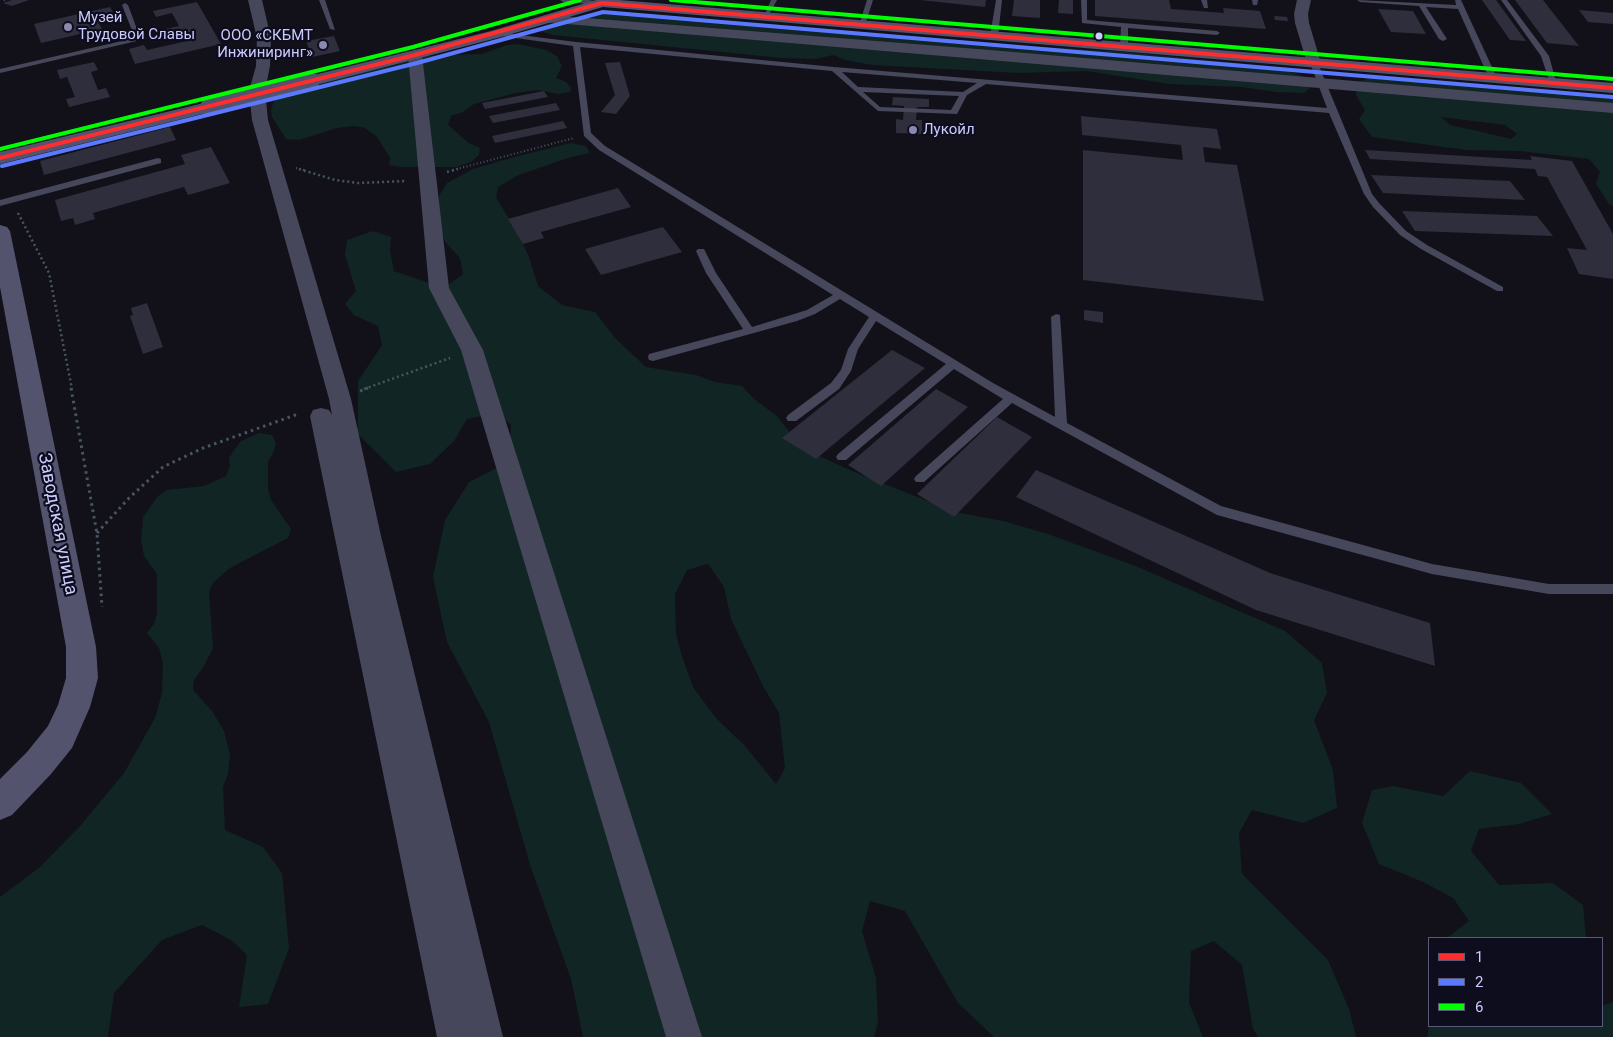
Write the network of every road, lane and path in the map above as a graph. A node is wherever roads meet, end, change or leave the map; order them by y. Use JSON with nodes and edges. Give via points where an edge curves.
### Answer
{"nodes":[{"id":1,"x":255,"y":0,"type":"edge"},
{"id":2,"x":322,"y":0,"type":"edge"},
{"id":3,"x":563,"y":0,"type":"edge"},
{"id":4,"x":774,"y":0,"type":"edge"},
{"id":5,"x":870,"y":0,"type":"edge"},
{"id":6,"x":999,"y":0,"type":"edge"},
{"id":7,"x":1084,"y":0,"type":"edge"},
{"id":8,"x":1304,"y":0,"type":"edge"},
{"id":9,"x":1360,"y":0,"type":"edge"},
{"id":10,"x":1457,"y":0,"type":"edge"},
{"id":11,"x":1504,"y":0,"type":"edge"},
{"id":12,"x":602,"y":4,"type":"junction"},
{"id":13,"x":660,"y":4,"type":"edge"},
{"id":14,"x":1422,"y":4,"type":"junction"},
{"id":15,"x":125,"y":5,"type":"dead end"},
{"id":16,"x":1462,"y":8,"type":"junction"},
{"id":17,"x":765,"y":17,"type":"junction"},
{"id":18,"x":548,"y":19,"type":"junction"},
{"id":19,"x":862,"y":25,"type":"junction"},
{"id":20,"x":1125,"y":25,"type":"junction"},
{"id":21,"x":333,"y":29,"type":"dead end"},
{"id":22,"x":1217,"y":33,"type":"dead end"},
{"id":23,"x":496,"y":34,"type":"junction"},
{"id":24,"x":994,"y":36,"type":"junction"},
{"id":25,"x":1443,"y":39,"type":"dead end"},
{"id":26,"x":576,"y":44,"type":"junction"},
{"id":27,"x":1124,"y":47,"type":"junction"},
{"id":28,"x":415,"y":55,"type":"junction"},
{"id":29,"x":1314,"y":64,"type":"junction"},
{"id":30,"x":834,"y":69,"type":"junction"},
{"id":31,"x":0,"y":71,"type":"edge"},
{"id":32,"x":1494,"y":78,"type":"junction"},
{"id":33,"x":986,"y":81,"type":"junction"},
{"id":34,"x":1321,"y":83,"type":"junction"},
{"id":35,"x":1554,"y":83,"type":"junction"},
{"id":36,"x":1613,"y":88,"type":"edge"},
{"id":37,"x":857,"y":89,"type":"junction"},
{"id":38,"x":964,"y":94,"type":"junction"},
{"id":39,"x":1613,"y":108,"type":"edge"},
{"id":40,"x":1332,"y":111,"type":"junction"},
{"id":41,"x":587,"y":134,"type":"junction"},
{"id":42,"x":0,"y":158,"type":"edge"},
{"id":43,"x":158,"y":160,"type":"dead end"},
{"id":44,"x":294,"y":167,"type":"dead end"},
{"id":45,"x":428,"y":180,"type":"junction"},
{"id":46,"x":0,"y":203,"type":"edge"},
{"id":47,"x":0,"y":231,"type":"edge"},
{"id":48,"x":701,"y":251,"type":"dead end"},
{"id":49,"x":1500,"y":289,"type":"dead end"},
{"id":50,"x":840,"y":295,"type":"junction"},
{"id":51,"x":874,"y":316,"type":"junction"},
{"id":52,"x":1056,"y":317,"type":"dead end"},
{"id":53,"x":750,"y":331,"type":"junction"},
{"id":54,"x":472,"y":350,"type":"junction"},
{"id":55,"x":653,"y":357,"type":"dead end"},
{"id":56,"x":953,"y":364,"type":"junction"},
{"id":57,"x":1011,"y":398,"type":"junction"},
{"id":58,"x":330,"y":408,"type":"junction"},
{"id":59,"x":792,"y":418,"type":"dead end"},
{"id":60,"x":1061,"y":425,"type":"junction"},
{"id":61,"x":842,"y":457,"type":"dead end"},
{"id":62,"x":920,"y":479,"type":"dead end"},
{"id":63,"x":97,"y":534,"type":"dead end"},
{"id":64,"x":368,"y":536,"type":"junction"},
{"id":65,"x":1613,"y":590,"type":"edge"},
{"id":66,"x":398,"y":775,"type":"junction"},
{"id":67,"x":5,"y":800,"type":"edge"},
{"id":68,"x":455,"y":1037,"type":"edge"},
{"id":69,"x":485,"y":1037,"type":"edge"},
{"id":70,"x":684,"y":1037,"type":"edge"}],
"edges":[{"from":1,"to":58,"type":"street","via":[[264,38],[263,66],[257,91],[260,120]]},
{"from":2,"to":21,"type":"lane"},
{"from":3,"to":12,"type":"lane"},
{"from":4,"to":17,"type":"lane"},
{"from":5,"to":19,"type":"lane"},
{"from":6,"to":24,"type":"lane"},
{"from":7,"to":20,"type":"lane","via":[[1084,22]]},
{"from":8,"to":29,"type":"street","via":[[1302,23]]},
{"from":9,"to":14,"type":"lane"},
{"from":10,"to":16,"type":"lane"},
{"from":11,"to":35,"type":"lane","via":[[1546,56]]},
{"from":12,"to":13,"type":"main road"},
{"from":12,"to":18,"type":"main road"},
{"from":13,"to":17,"type":"main road"},
{"from":14,"to":16,"type":"lane"},
{"from":14,"to":25,"type":"lane"},
{"from":15,"to":31,"type":"lane","via":[[139,39]]},
{"from":16,"to":32,"type":"lane"},
{"from":17,"to":19,"type":"main road"},
{"from":18,"to":23,"type":"main road"},
{"from":18,"to":34,"type":"street"},
{"from":19,"to":24,"type":"main road"},
{"from":20,"to":22,"type":"lane"},
{"from":20,"to":27,"type":"lane"},
{"from":23,"to":26,"type":"lane"},
{"from":23,"to":28,"type":"main road"},
{"from":24,"to":27,"type":"main road"},
{"from":26,"to":30,"type":"lane"},
{"from":26,"to":41,"type":"lane"},
{"from":27,"to":29,"type":"main road"},
{"from":28,"to":42,"type":"main road","bridge":true},
{"from":28,"to":45,"type":"street"},
{"from":29,"to":32,"type":"main road"},
{"from":29,"to":34,"type":"lane"},
{"from":30,"to":33,"type":"lane"},
{"from":30,"to":37,"type":"lane"},
{"from":32,"to":35,"type":"main road"},
{"from":33,"to":38,"type":"lane"},
{"from":33,"to":40,"type":"lane"},
{"from":34,"to":39,"type":"street"},
{"from":34,"to":40,"type":"lane"},
{"from":35,"to":36,"type":"main road"},
{"from":37,"to":38,"type":"lane"},
{"from":37,"to":38,"type":"lane","via":[[878,110],[954,112]]},
{"from":40,"to":49,"type":"lane","via":[[1368,194],[1388,219],[1424,248]]},
{"from":41,"to":45,"type":"path","via":[[436,175]]},
{"from":41,"to":50,"type":"lane","via":[[620,160]]},
{"from":43,"to":46,"type":"lane"},
{"from":44,"to":45,"type":"path","via":[[318,176],[358,182]]},
{"from":45,"to":54,"type":"street","via":[[438,288]]},
{"from":47,"to":67,"type":"main road","name":"Заводская улица","via":[[81,647],[82,678],[74,707],[60,737]]},
{"from":48,"to":53,"type":"lane","via":[[711,273]]},
{"from":50,"to":51,"type":"lane"},
{"from":50,"to":53,"type":"lane","via":[[794,319]]},
{"from":51,"to":56,"type":"lane"},
{"from":51,"to":59,"type":"lane","via":[[835,386]]},
{"from":52,"to":60,"type":"lane"},
{"from":53,"to":55,"type":"lane"},
{"from":54,"to":58,"type":"path"},
{"from":54,"to":70,"type":"street"},
{"from":56,"to":57,"type":"lane"},
{"from":56,"to":61,"type":"lane"},
{"from":57,"to":60,"type":"lane"},
{"from":57,"to":62,"type":"lane"},
{"from":58,"to":63,"type":"path","via":[[203,448],[164,467],[129,498]]},
{"from":58,"to":64,"type":"street"},
{"from":58,"to":66,"type":"street"},
{"from":60,"to":65,"type":"lane","via":[[1217,510],[1432,569],[1549,589]]},
{"from":64,"to":66,"type":"street","via":[[385,700]]},
{"from":64,"to":69,"type":"street"},
{"from":66,"to":68,"type":"street"}]}
